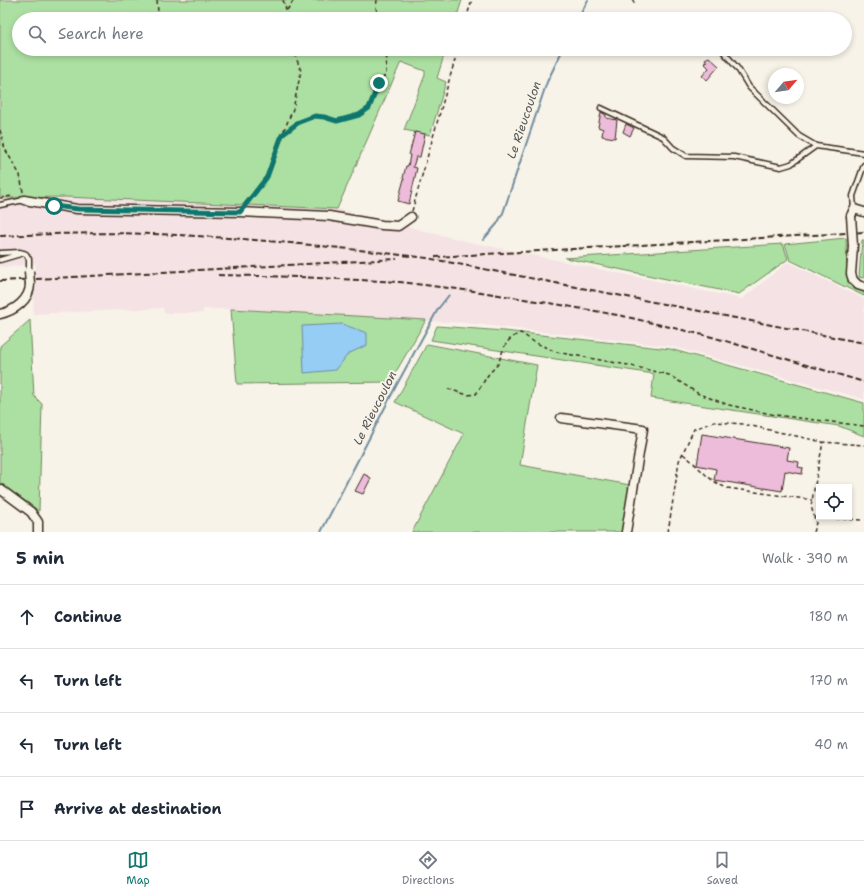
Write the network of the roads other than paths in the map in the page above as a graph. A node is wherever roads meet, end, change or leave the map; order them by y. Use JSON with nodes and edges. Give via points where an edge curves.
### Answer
{"nodes":[{"id":1,"x":727,"y":56,"type":"edge"},
{"id":2,"x":602,"y":108,"type":"dead end"},
{"id":3,"x":816,"y":146,"type":"junction"},
{"id":4,"x":864,"y":153,"type":"edge"},
{"id":5,"x":864,"y":165,"type":"edge"},
{"id":6,"x":24,"y":200,"type":"joint"},
{"id":7,"x":0,"y":206,"type":"edge"},
{"id":8,"x":864,"y":212,"type":"edge"},
{"id":9,"x":852,"y":213,"type":"junction"},
{"id":10,"x":411,"y":216,"type":"road end"},
{"id":11,"x":0,"y":253,"type":"edge"},
{"id":12,"x":24,"y":253,"type":"junction"},
{"id":13,"x":0,"y":260,"type":"edge"},
{"id":14,"x":29,"y":271,"type":"joint"},
{"id":15,"x":864,"y":287,"type":"edge"},
{"id":16,"x":0,"y":314,"type":"edge"},
{"id":17,"x":561,"y":418,"type":"dead end"},
{"id":18,"x":0,"y":489,"type":"edge"},
{"id":19,"x":38,"y":532,"type":"edge"},
{"id":20,"x":626,"y":532,"type":"edge"}],
"edges":[{"from":1,"to":3,"type":"lane","via":[[749,87],[798,136]]},
{"from":2,"to":3,"type":"lane","via":[[663,137],[673,148],[686,156],[734,157],[781,167],[791,164]]},
{"from":3,"to":4,"type":"lane"},
{"from":5,"to":9,"type":"lane","via":[[853,196]]},
{"from":6,"to":7,"type":"lane"},
{"from":6,"to":10,"type":"street","via":[[78,209],[329,216],[390,226],[398,226]]},
{"from":8,"to":9,"type":"street"},
{"from":9,"to":15,"type":"street","bridge":true,"via":[[851,274],[853,280]]},
{"from":11,"to":12,"type":"lane"},
{"from":12,"to":13,"type":"lane"},
{"from":12,"to":14,"type":"lane","via":[[29,259]]},
{"from":14,"to":16,"type":"street","bridge":true,"via":[[30,284],[23,300],[13,309]]},
{"from":17,"to":20,"type":"street","via":[[643,429]]},
{"from":18,"to":19,"type":"street","via":[[31,512],[38,522]]}]}
